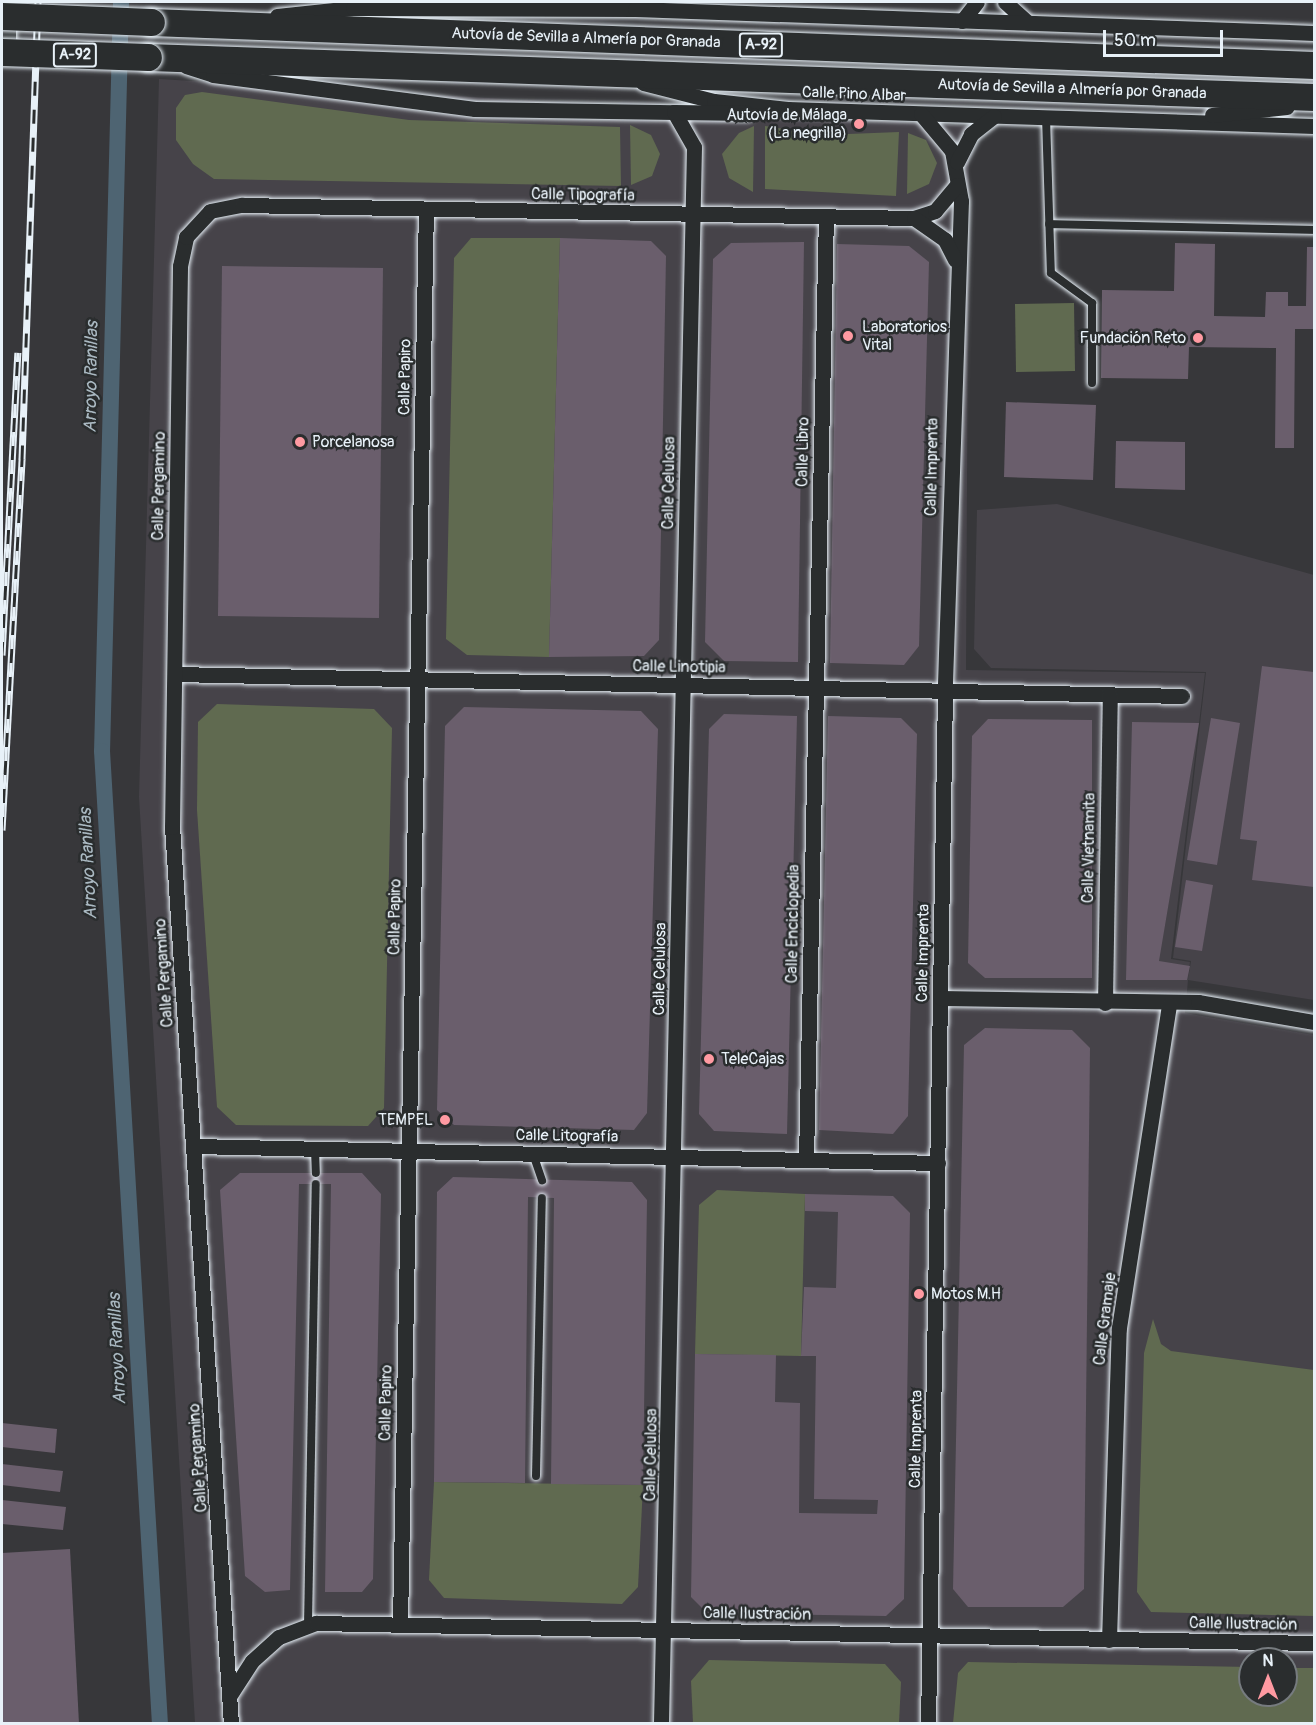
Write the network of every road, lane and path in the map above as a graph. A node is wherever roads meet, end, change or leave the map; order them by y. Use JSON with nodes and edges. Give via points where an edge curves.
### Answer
{"nodes":[{"id":1,"x":976,"y":2,"type":"edge"},
{"id":2,"x":1005,"y":2,"type":"edge"},
{"id":3,"x":2,"y":18,"type":"edge"},
{"id":4,"x":962,"y":21,"type":"junction"},
{"id":5,"x":1028,"y":23,"type":"junction"},
{"id":6,"x":207,"y":24,"type":"junction"},
{"id":7,"x":1314,"y":33,"type":"edge"},
{"id":8,"x":2,"y":50,"type":"edge"},
{"id":9,"x":155,"y":57,"type":"junction"},
{"id":10,"x":1314,"y":65,"type":"edge"},
{"id":11,"x":599,"y":72,"type":"junction"},
{"id":12,"x":1314,"y":97,"type":"edge"},
{"id":13,"x":1314,"y":104,"type":"edge"},
{"id":14,"x":788,"y":110,"type":"junction"},
{"id":15,"x":674,"y":112,"type":"junction"},
{"id":16,"x":921,"y":114,"type":"junction"},
{"id":17,"x":994,"y":116,"type":"junction"},
{"id":18,"x":1046,"y":117,"type":"junction"},
{"id":19,"x":1158,"y":120,"type":"junction"},
{"id":20,"x":1314,"y":126,"type":"edge"},
{"id":21,"x":957,"y":162,"type":"junction"},
{"id":22,"x":957,"y":185,"type":"junction"},
{"id":23,"x":426,"y":211,"type":"junction"},
{"id":24,"x":691,"y":214,"type":"junction"},
{"id":25,"x":826,"y":216,"type":"junction"},
{"id":26,"x":914,"y":218,"type":"junction"},
{"id":27,"x":195,"y":223,"type":"joint"},
{"id":28,"x":1049,"y":224,"type":"junction"},
{"id":29,"x":1314,"y":230,"type":"edge"},
{"id":30,"x":955,"y":260,"type":"junction"},
{"id":31,"x":1092,"y":383,"type":"dead end"},
{"id":32,"x":175,"y":674,"type":"junction"},
{"id":33,"x":417,"y":680,"type":"junction"},
{"id":34,"x":683,"y":685,"type":"junction"},
{"id":35,"x":816,"y":688,"type":"junction"},
{"id":36,"x":945,"y":691,"type":"junction"},
{"id":37,"x":1110,"y":694,"type":"junction"},
{"id":38,"x":1182,"y":696,"type":"dead end"},
{"id":39,"x":941,"y":998,"type":"junction"},
{"id":40,"x":1105,"y":1003,"type":"junction"},
{"id":41,"x":1169,"y":1005,"type":"junction"},
{"id":42,"x":1314,"y":1022,"type":"edge"},
{"id":43,"x":194,"y":1146,"type":"junction"},
{"id":44,"x":315,"y":1149,"type":"junction"},
{"id":45,"x":409,"y":1151,"type":"junction"},
{"id":46,"x":533,"y":1154,"type":"junction"},
{"id":47,"x":674,"y":1157,"type":"junction"},
{"id":48,"x":806,"y":1160,"type":"junction"},
{"id":49,"x":938,"y":1163,"type":"junction"},
{"id":50,"x":316,"y":1173,"type":"dead end"},
{"id":51,"x":542,"y":1180,"type":"dead end"},
{"id":52,"x":316,"y":1184,"type":"dead end"},
{"id":53,"x":542,"y":1198,"type":"dead end"},
{"id":54,"x":536,"y":1476,"type":"dead end"},
{"id":55,"x":400,"y":1624,"type":"junction"},
{"id":56,"x":308,"y":1625,"type":"junction"},
{"id":57,"x":665,"y":1630,"type":"junction"},
{"id":58,"x":932,"y":1636,"type":"junction"},
{"id":59,"x":1109,"y":1640,"type":"junction"},
{"id":60,"x":1314,"y":1643,"type":"edge"},
{"id":61,"x":230,"y":1695,"type":"junction"},
{"id":62,"x":231,"y":1724,"type":"edge"},
{"id":63,"x":661,"y":1724,"type":"edge"},
{"id":64,"x":928,"y":1724,"type":"edge"}],
"edges":[{"from":1,"to":4,"type":"street"},
{"from":2,"to":5,"type":"street"},
{"from":3,"to":6,"type":"highway","name":"Autovía de Sevilla a Almería por Granada","number":"A-92","bridge":true},
{"from":3,"to":8,"type":"highway"},
{"from":4,"to":5,"type":"street"},
{"from":4,"to":6,"type":"street","via":[[635,9],[364,8]]},
{"from":5,"to":7,"type":"street"},
{"from":6,"to":10,"type":"highway","name":"Autovía de Sevilla a Almería por Granada","number":"A-92"},
{"from":8,"to":9,"type":"highway","name":"Autovía de Sevilla a Almería por Granada","number":"A-92","bridge":true},
{"from":9,"to":11,"type":"highway","name":"Autovía de Sevilla a Almería por Granada","number":"A-92"},
{"from":9,"to":15,"type":"street","via":[[213,75],[388,100],[476,109]]},
{"from":11,"to":12,"type":"highway","name":"Autovía de Sevilla a Almería por Granada","number":"A-92"},
{"from":11,"to":14,"type":"street","via":[[714,102]]},
{"from":13,"to":19,"type":"street"},
{"from":14,"to":15,"type":"street"},
{"from":14,"to":16,"type":"street","name":"Calle Pino Albar"},
{"from":15,"to":24,"type":"street","name":"Calle Celulosa","via":[[694,147]]},
{"from":16,"to":17,"type":"street","name":"Calle Pino Albar"},
{"from":16,"to":21,"type":"street","name":"Calle Imprenta","via":[[943,133]]},
{"from":17,"to":18,"type":"street","name":"Calle Pino Albar"},
{"from":17,"to":21,"type":"street","name":"Calle Imprenta","via":[[971,134]]},
{"from":18,"to":19,"type":"street","name":"Calle Pino Albar"},
{"from":18,"to":28,"type":"lane"},
{"from":19,"to":20,"type":"street","name":"Calle Pino Albar"},
{"from":21,"to":22,"type":"street","name":"Calle Imprenta"},
{"from":22,"to":26,"type":"street","via":[[935,211]]},
{"from":22,"to":30,"type":"street","name":"Calle Imprenta","via":[[960,222]]},
{"from":23,"to":24,"type":"street","name":"Calle Tipografía"},
{"from":23,"to":27,"type":"street","name":"Calle Tipografía","via":[[228,206]]},
{"from":23,"to":33,"type":"street","name":"Calle Papiro"},
{"from":24,"to":25,"type":"street","name":"Calle Tipografía"},
{"from":24,"to":34,"type":"street","name":"Calle Celulosa"},
{"from":25,"to":26,"type":"street","name":"Calle Tipografía"},
{"from":25,"to":35,"type":"street","name":"Calle Libro"},
{"from":26,"to":30,"type":"street","via":[[945,240]]},
{"from":27,"to":32,"type":"street","name":"Calle Pergamino","via":[[180,253]]},
{"from":28,"to":29,"type":"lane"},
{"from":28,"to":31,"type":"lane","via":[[1051,273],[1092,303]]},
{"from":30,"to":36,"type":"street","name":"Calle Imprenta"},
{"from":32,"to":33,"type":"street","name":"Calle Linotipia"},
{"from":32,"to":43,"type":"street","name":"Calle Pergamino","via":[[172,827]]},
{"from":33,"to":34,"type":"street","name":"Calle Linotipia"},
{"from":33,"to":45,"type":"street","name":"Calle Papiro"},
{"from":34,"to":35,"type":"street","name":"Calle Linotipia"},
{"from":34,"to":47,"type":"street","name":"Calle Celulosa"},
{"from":35,"to":36,"type":"street","name":"Calle Linotipia"},
{"from":35,"to":48,"type":"street","name":"Calle Enciclopedia"},
{"from":36,"to":37,"type":"street","name":"Calle Linotipia"},
{"from":36,"to":39,"type":"street","name":"Calle Imprenta"},
{"from":37,"to":38,"type":"street","name":"Calle Linotipia"},
{"from":37,"to":40,"type":"street","name":"Calle Vietnamita"},
{"from":39,"to":40,"type":"street"},
{"from":39,"to":49,"type":"street","name":"Calle Imprenta"},
{"from":40,"to":41,"type":"street"},
{"from":41,"to":42,"type":"street","via":[[1198,1002]]},
{"from":41,"to":59,"type":"street","name":"Calle Gramaje","via":[[1119,1328]]},
{"from":43,"to":44,"type":"street","name":"Calle Litografía"},
{"from":43,"to":61,"type":"street","name":"Calle Pergamino"},
{"from":44,"to":45,"type":"street","name":"Calle Litografía"},
{"from":44,"to":50,"type":"lane"},
{"from":45,"to":46,"type":"street","name":"Calle Litografía"},
{"from":45,"to":55,"type":"street","name":"Calle Papiro"},
{"from":46,"to":47,"type":"street","name":"Calle Litografía"},
{"from":46,"to":51,"type":"lane"},
{"from":47,"to":48,"type":"street","name":"Calle Litografía"},
{"from":47,"to":57,"type":"street","name":"Calle Celulosa"},
{"from":48,"to":49,"type":"street","name":"Calle Litografía"},
{"from":49,"to":58,"type":"street","name":"Calle Imprenta"},
{"from":52,"to":56,"type":"lane"},
{"from":53,"to":54,"type":"lane"},
{"from":55,"to":56,"type":"street","name":"Calle Ilustración"},
{"from":55,"to":57,"type":"street","name":"Calle Ilustración"},
{"from":56,"to":61,"type":"street","name":"Calle Ilustración","via":[[279,1637],[259,1655]]},
{"from":57,"to":58,"type":"street","name":"Calle Ilustración"},
{"from":57,"to":63,"type":"street","name":"Calle Celulosa"},
{"from":58,"to":59,"type":"street","name":"Calle Ilustración"},
{"from":58,"to":64,"type":"street","name":"Calle Imprenta"},
{"from":59,"to":60,"type":"street","name":"Calle Ilustración"},
{"from":61,"to":62,"type":"street","name":"Calle Pergamino"}]}
